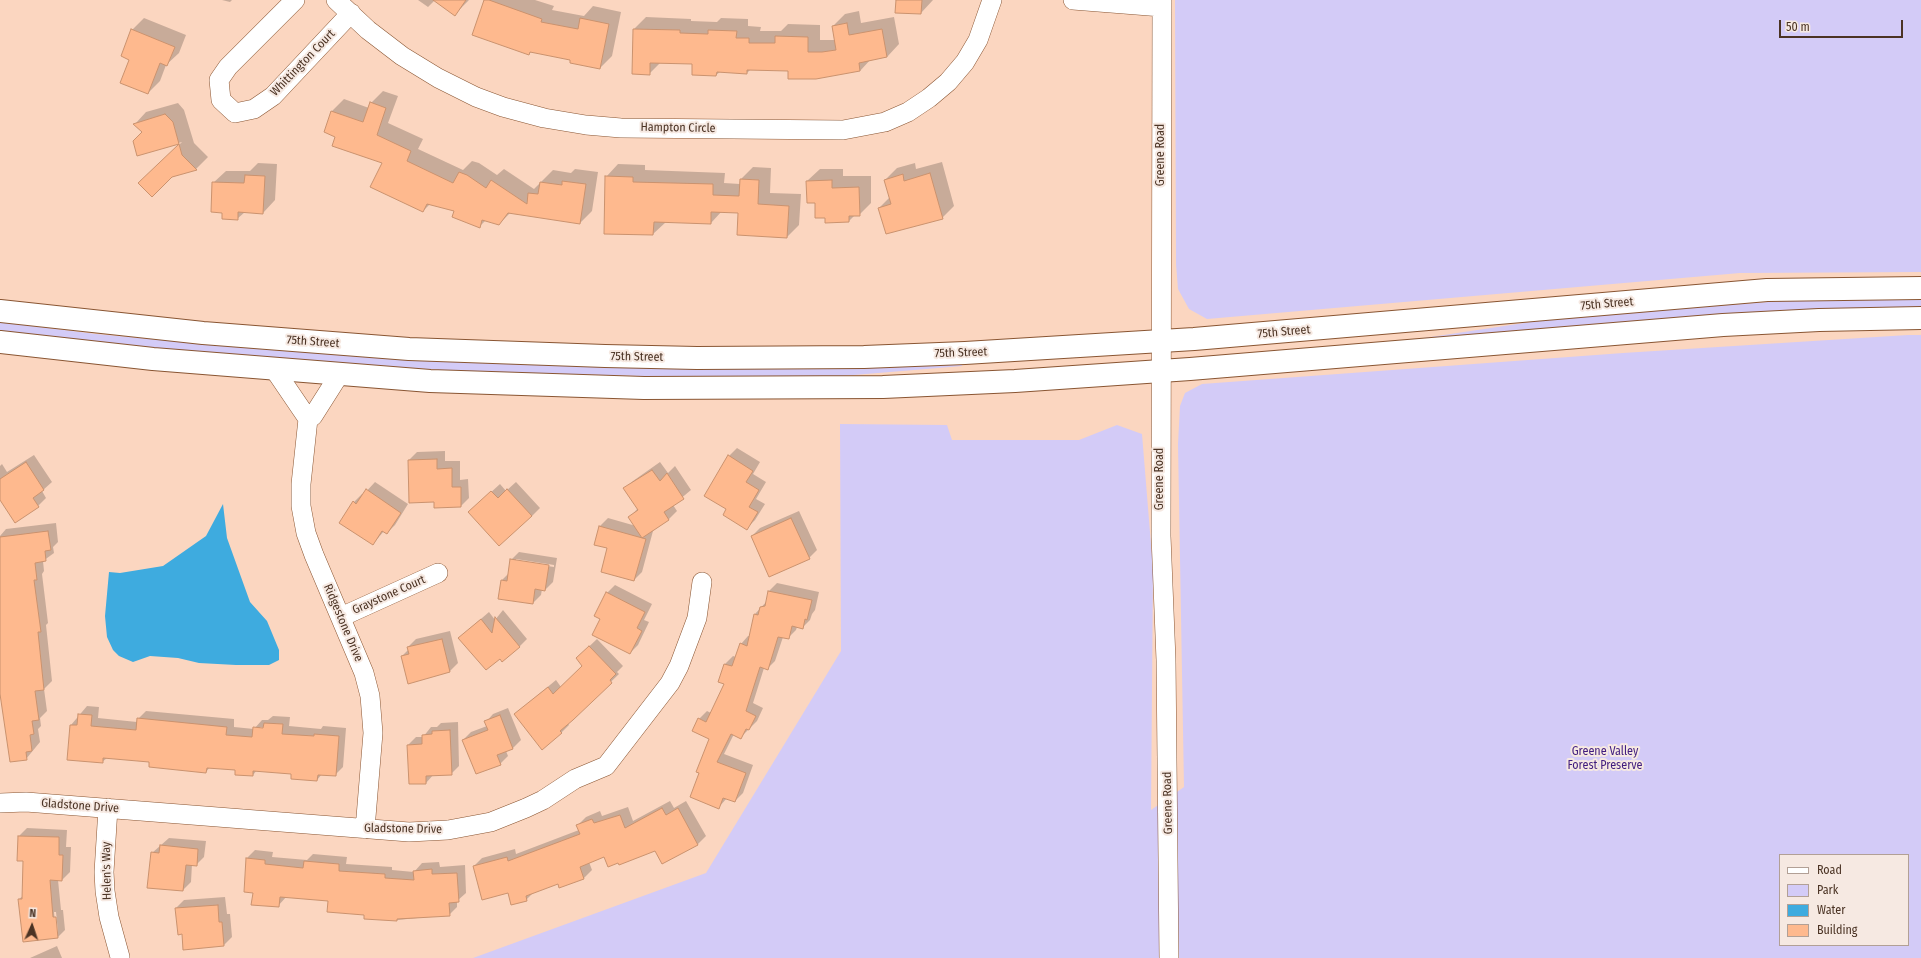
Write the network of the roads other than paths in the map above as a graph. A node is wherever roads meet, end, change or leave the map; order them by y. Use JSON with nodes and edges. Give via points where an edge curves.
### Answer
{"nodes":[{"id":1,"x":295,"y":0,"type":"edge"},
{"id":2,"x":336,"y":0,"type":"edge"},
{"id":3,"x":992,"y":0,"type":"edge"},
{"id":4,"x":1073,"y":0,"type":"edge"},
{"id":5,"x":1162,"y":4,"type":"edge"},
{"id":6,"x":351,"y":13,"type":"junction"},
{"id":7,"x":1921,"y":288,"type":"edge"},
{"id":8,"x":0,"y":311,"type":"edge"},
{"id":9,"x":1921,"y":318,"type":"edge"},
{"id":10,"x":0,"y":342,"type":"edge"},
{"id":11,"x":1160,"y":342,"type":"junction"},
{"id":12,"x":274,"y":369,"type":"junction"},
{"id":13,"x":1160,"y":372,"type":"junction"},
{"id":14,"x":339,"y":375,"type":"junction"},
{"id":15,"x":308,"y":420,"type":"junction"},
{"id":16,"x":438,"y":573,"type":"dead end"},
{"id":17,"x":702,"y":582,"type":"dead end"},
{"id":18,"x":341,"y":617,"type":"junction"},
{"id":19,"x":0,"y":803,"type":"edge"},
{"id":20,"x":108,"y":808,"type":"junction"},
{"id":21,"x":365,"y":829,"type":"junction"},
{"id":22,"x":120,"y":957,"type":"dead end"},
{"id":23,"x":1169,"y":958,"type":"edge"}],
"edges":[{"from":1,"to":6,"type":"street","name":"Whittington Court","via":[[228,67],[219,80],[221,100],[235,113],[254,109],[273,96]]},
{"from":2,"to":6,"type":"street","name":"Hampton Circle"},
{"from":3,"to":6,"type":"street","name":"Hampton Circle","via":[[978,40],[965,62],[930,98],[885,122],[843,130],[621,128],[544,118],[502,107],[438,78],[402,56],[368,30]]},
{"from":4,"to":5,"type":"street"},
{"from":5,"to":11,"type":"street","name":"Greene Road"},
{"from":7,"to":11,"type":"main road","name":"75th Street","via":[[1767,290]]},
{"from":8,"to":11,"type":"main road","name":"75th Street","via":[[125,326],[309,342],[409,349],[597,356],[872,356]]},
{"from":9,"to":13,"type":"main road","via":[[1819,320],[1723,326]]},
{"from":10,"to":12,"type":"main road"},
{"from":11,"to":13,"type":"street","name":"Greene Road"},
{"from":12,"to":14,"type":"main road"},
{"from":12,"to":15,"type":"street"},
{"from":13,"to":14,"type":"main road","via":[[899,386],[750,388],[538,385]]},
{"from":13,"to":23,"type":"street","name":"Greene Road"},
{"from":14,"to":15,"type":"street"},
{"from":15,"to":18,"type":"street","name":"Ridgestone Drive","via":[[301,506],[306,533]]},
{"from":16,"to":18,"type":"street","name":"Graystone Court"},
{"from":17,"to":21,"type":"street","name":"Gladstone Drive","via":[[697,618],[679,666],[670,683],[606,766],[575,779],[526,808],[491,822],[428,832]]},
{"from":18,"to":21,"type":"street","name":"Ridgestone Drive","via":[[364,673],[370,696],[373,733]]},
{"from":19,"to":20,"type":"street","name":"Gladstone Drive","via":[[26,802]]},
{"from":20,"to":21,"type":"street","name":"Gladstone Drive"},
{"from":20,"to":22,"type":"street","name":"Helen's Way","via":[[105,892]]}]}
